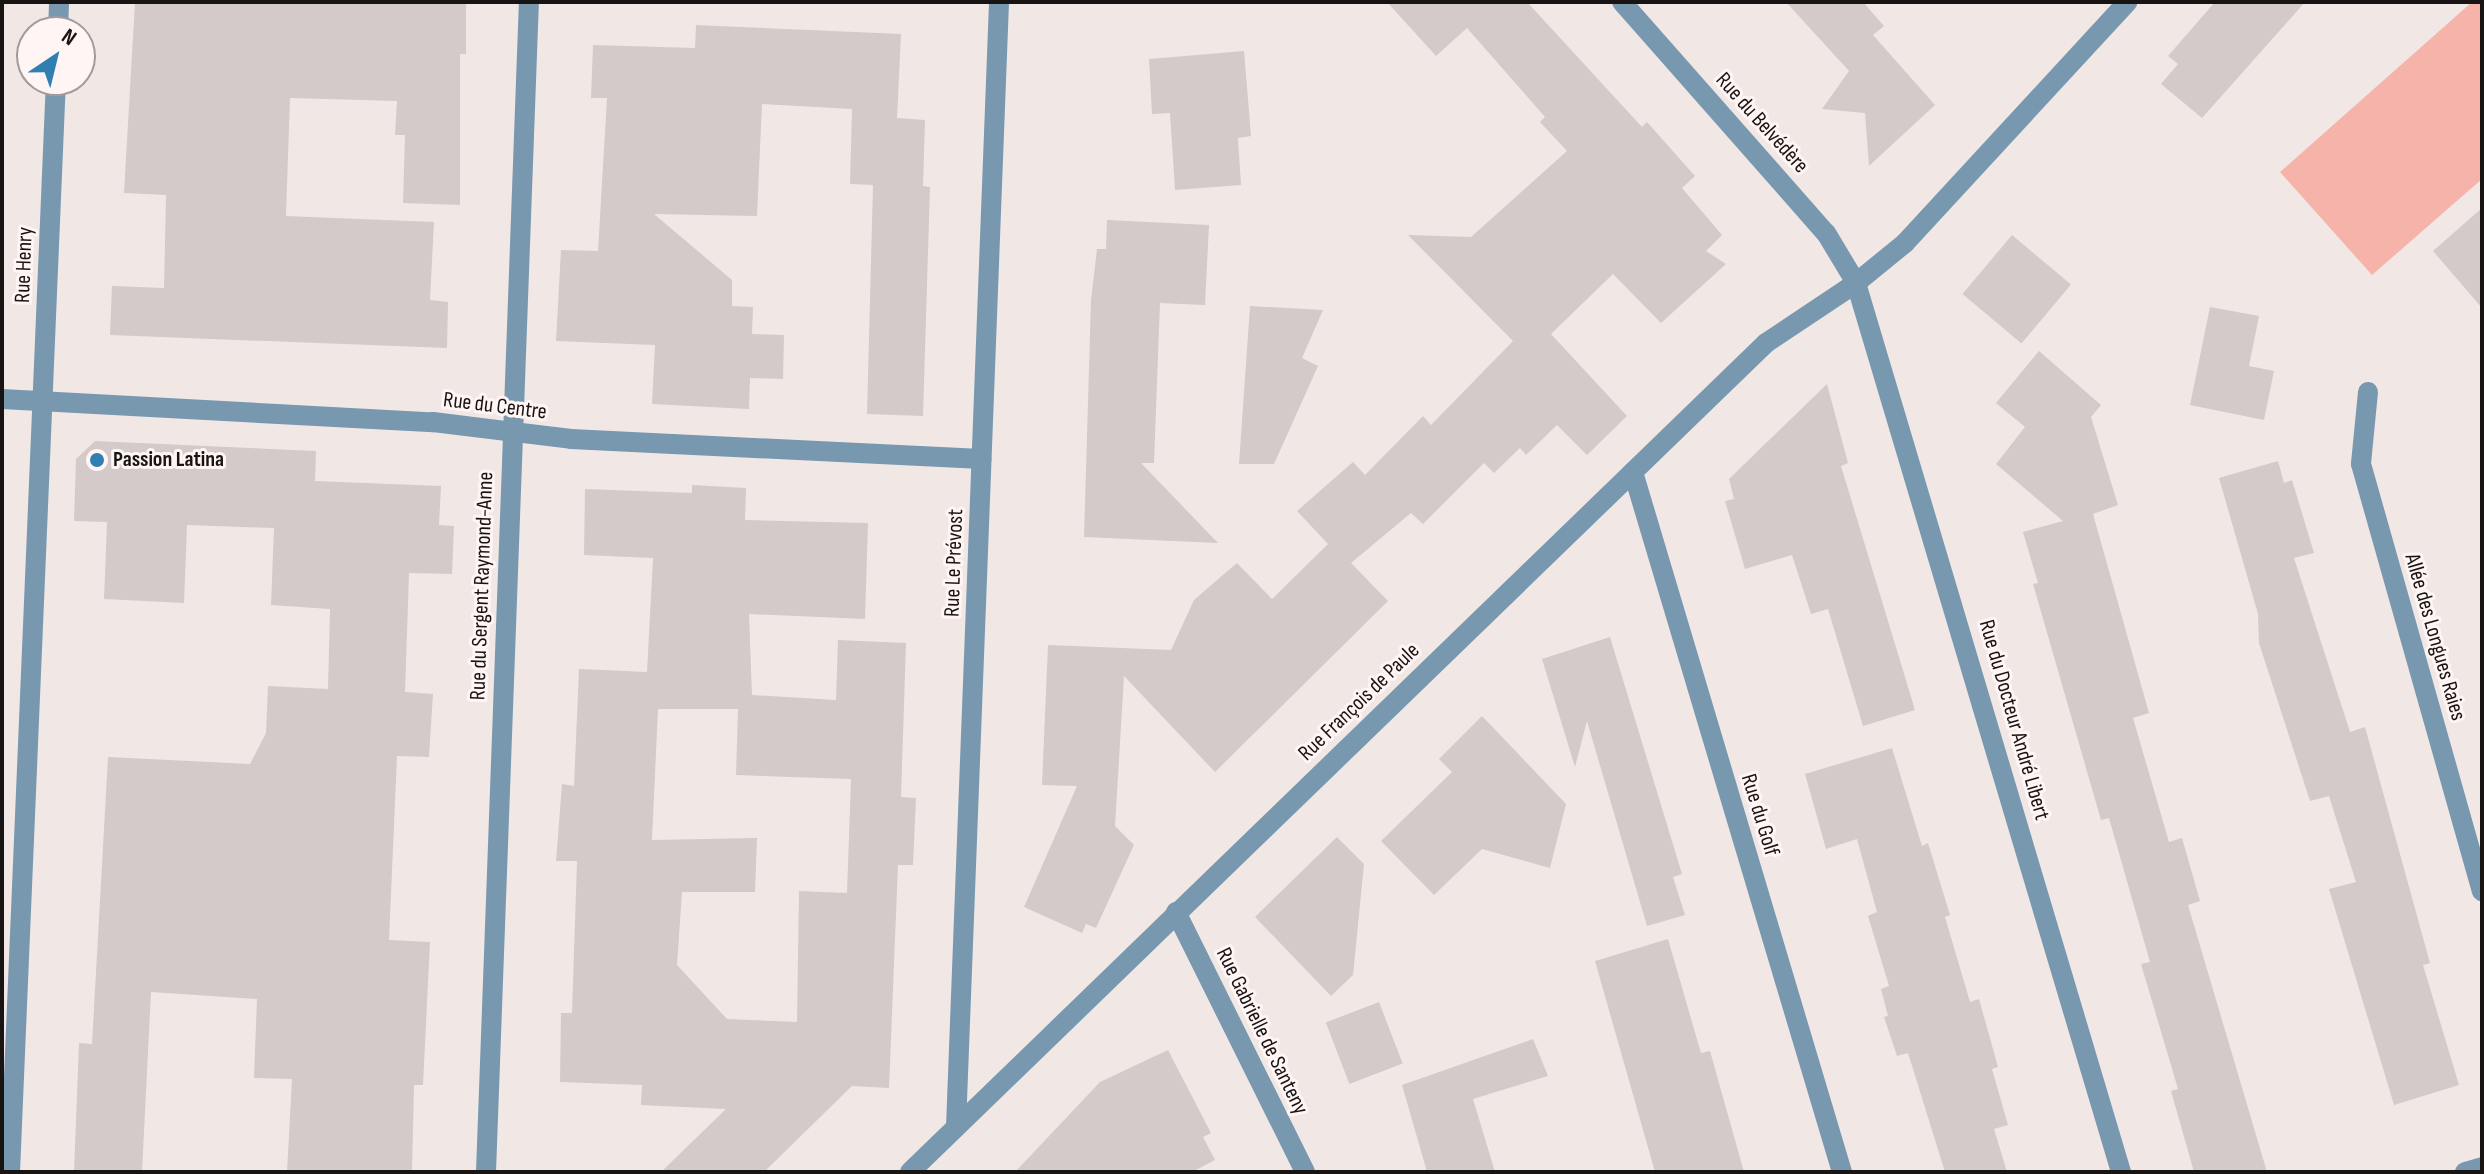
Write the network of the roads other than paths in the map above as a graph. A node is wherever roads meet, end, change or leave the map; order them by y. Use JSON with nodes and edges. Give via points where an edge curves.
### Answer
{"nodes":[{"id":1,"x":529,"y":2,"type":"edge"},
{"id":2,"x":999,"y":2,"type":"edge"},
{"id":3,"x":1622,"y":2,"type":"edge"},
{"id":4,"x":2127,"y":2,"type":"edge"},
{"id":5,"x":55,"y":96,"type":"edge"},
{"id":6,"x":1856,"y":283,"type":"junction"},
{"id":7,"x":2368,"y":392,"type":"dead end"},
{"id":8,"x":2,"y":399,"type":"edge"},
{"id":9,"x":43,"y":401,"type":"junction"},
{"id":10,"x":512,"y":432,"type":"junction"},
{"id":11,"x":982,"y":459,"type":"junction"},
{"id":12,"x":1633,"y":472,"type":"junction"},
{"id":13,"x":2482,"y":891,"type":"edge"},
{"id":14,"x":1176,"y":912,"type":"junction"},
{"id":15,"x":956,"y":1127,"type":"junction"},
{"id":16,"x":2482,"y":1167,"type":"edge"},
{"id":17,"x":10,"y":1172,"type":"edge"},
{"id":18,"x":486,"y":1172,"type":"edge"},
{"id":19,"x":910,"y":1172,"type":"edge"},
{"id":20,"x":1305,"y":1172,"type":"edge"},
{"id":21,"x":1842,"y":1172,"type":"edge"},
{"id":22,"x":2121,"y":1172,"type":"edge"},
{"id":23,"x":2465,"y":1172,"type":"edge"}],
"edges":[{"from":1,"to":10,"type":"street","name":"Rue du Sergent Raymond-Anne"},
{"from":2,"to":11,"type":"street","name":"Rue Le Prévost"},
{"from":3,"to":6,"type":"street","name":"Rue du Belvédère","via":[[1826,233]]},
{"from":4,"to":6,"type":"street","name":"Rue François de Paule","via":[[1905,243]]},
{"from":5,"to":9,"type":"street","name":"Rue Henry"},
{"from":6,"to":12,"type":"street","name":"Rue François de Paule","via":[[1766,343]]},
{"from":6,"to":22,"type":"street","name":"Rue du Docteur André Libert","via":[[1888,375]]},
{"from":7,"to":13,"type":"street","name":"Allée des Longues Raies","via":[[2361,464]]},
{"from":8,"to":9,"type":"street","name":"Rue du Centre"},
{"from":9,"to":10,"type":"street","name":"Rue du Centre","via":[[433,422]]},
{"from":9,"to":17,"type":"street","name":"Rue Henry"},
{"from":10,"to":11,"type":"street","name":"Rue du Centre"},
{"from":10,"to":18,"type":"street","name":"Rue du Sergent Raymond-Anne"},
{"from":11,"to":15,"type":"street","name":"Rue Le Prévost"},
{"from":12,"to":14,"type":"street","name":"Rue François de Paule"},
{"from":12,"to":21,"type":"street","name":"Rue du Golf"},
{"from":14,"to":15,"type":"street","name":"Rue François de Paule"},
{"from":14,"to":20,"type":"street","name":"Rue Gabrielle de Santeny"},
{"from":15,"to":19,"type":"street","name":"Rue François de Paule"},
{"from":16,"to":23,"type":"street"}]}
